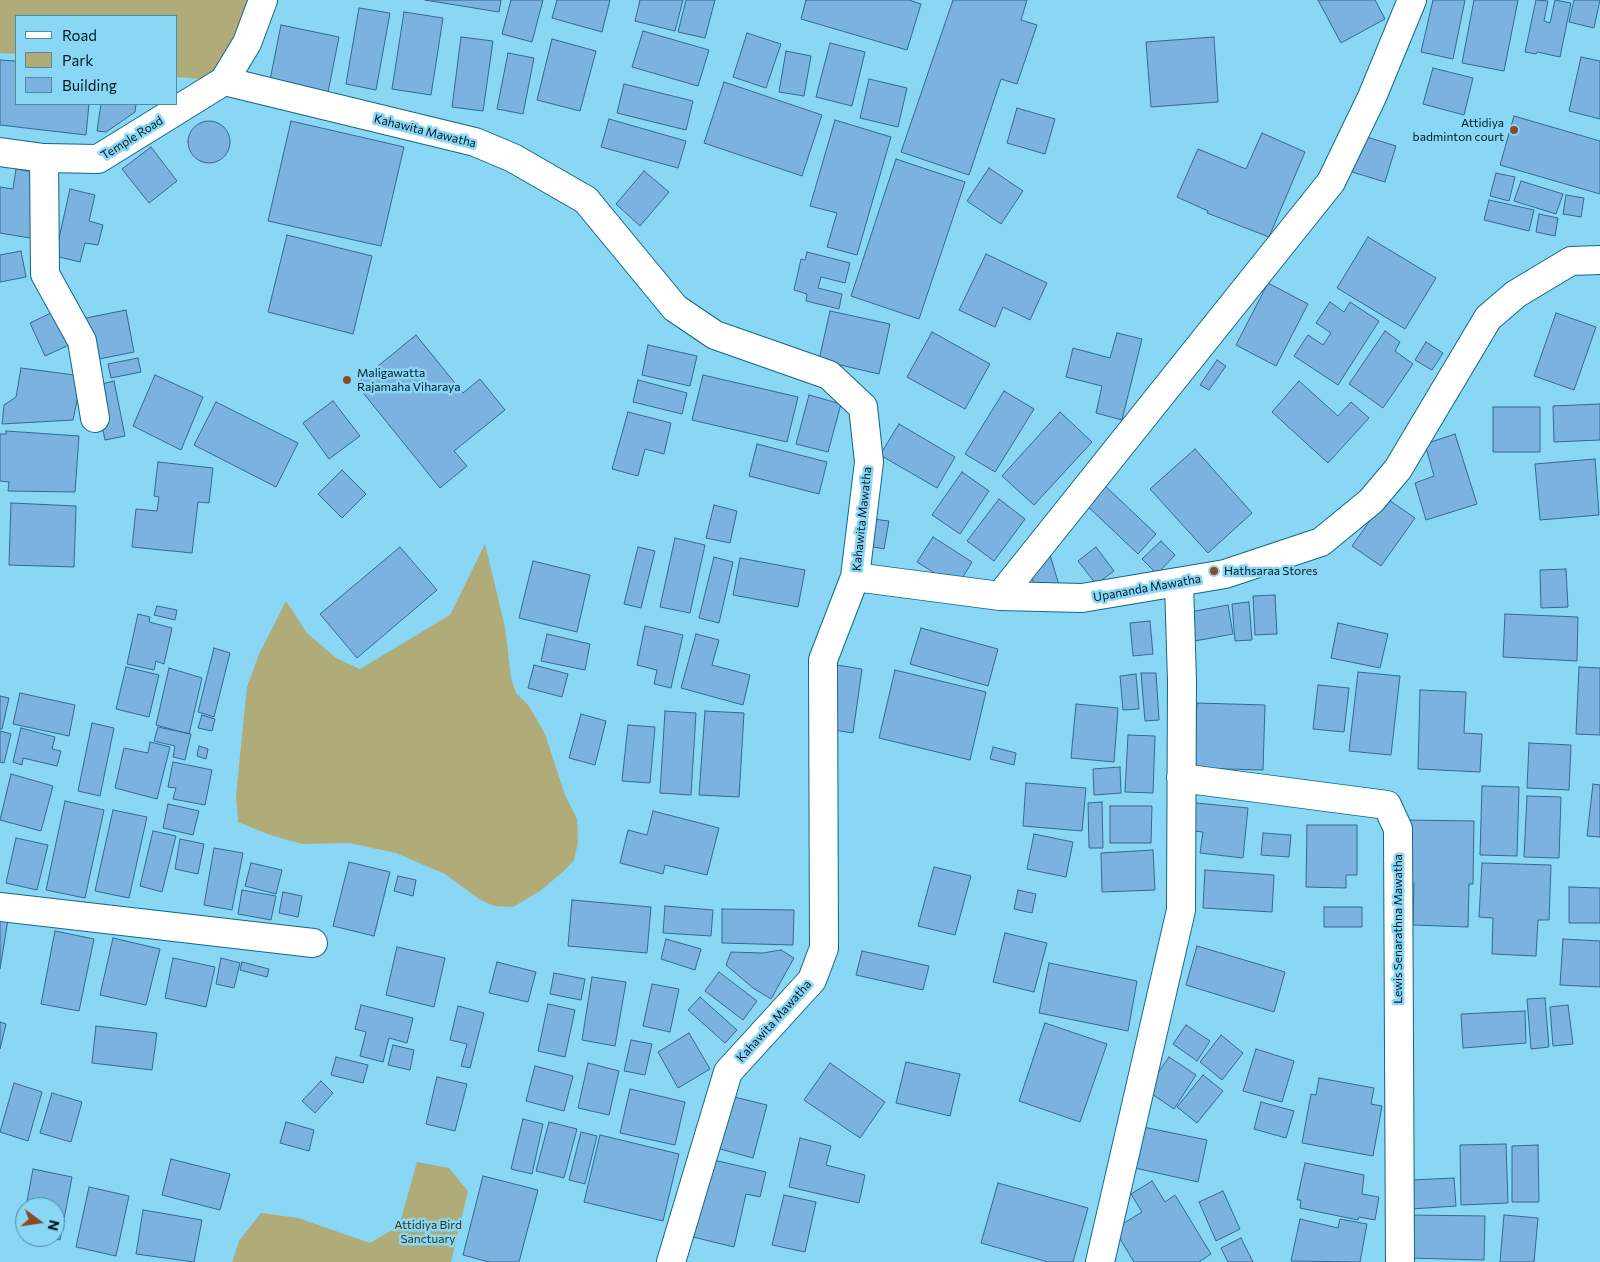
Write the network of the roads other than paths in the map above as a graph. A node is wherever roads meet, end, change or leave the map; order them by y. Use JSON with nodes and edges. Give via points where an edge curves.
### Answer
{"nodes":[{"id":1,"x":263,"y":0,"type":"edge"},
{"id":2,"x":1412,"y":0,"type":"edge"},
{"id":3,"x":224,"y":81,"type":"junction"},
{"id":4,"x":0,"y":152,"type":"edge"},
{"id":5,"x":44,"y":158,"type":"junction"},
{"id":6,"x":1600,"y":260,"type":"edge"},
{"id":7,"x":95,"y":418,"type":"dead end"},
{"id":8,"x":856,"y":577,"type":"junction"},
{"id":9,"x":1179,"y":583,"type":"junction"},
{"id":10,"x":1000,"y":596,"type":"junction"},
{"id":11,"x":1181,"y":778,"type":"junction"},
{"id":12,"x":0,"y":908,"type":"edge"},
{"id":13,"x":313,"y":943,"type":"dead end"},
{"id":14,"x":671,"y":1262,"type":"edge"},
{"id":15,"x":1100,"y":1262,"type":"edge"},
{"id":16,"x":1400,"y":1262,"type":"edge"}],
"edges":[{"from":1,"to":3,"type":"street","name":"Temple Road","via":[[247,43]]},
{"from":2,"to":10,"type":"street","via":[[1372,97],[1331,182]]},
{"from":3,"to":5,"type":"street","name":"Temple Road","via":[[98,159]]},
{"from":3,"to":8,"type":"street","name":"Kahawita Mawatha","via":[[475,142],[513,158],[586,200],[675,308],[716,335],[828,376],[864,407],[869,462]]},
{"from":4,"to":5,"type":"street","name":"Temple Road"},
{"from":5,"to":7,"type":"street","via":[[45,274],[82,341]]},
{"from":6,"to":9,"type":"street","name":"Upananda Mawatha","via":[[1571,261],[1516,294],[1488,318],[1398,469],[1371,501],[1321,542],[1225,574]]},
{"from":8,"to":10,"type":"street","name":"Upananda Mawatha"},
{"from":8,"to":14,"type":"street","name":"Kahawita Mawatha","via":[[823,660],[824,948],[812,980],[728,1072]]},
{"from":9,"to":10,"type":"street","name":"Upananda Mawatha","via":[[1082,598]]},
{"from":9,"to":11,"type":"street"},
{"from":11,"to":15,"type":"street","via":[[1181,910]]},
{"from":11,"to":16,"type":"street","name":"Lewis Senarathna Mawatha","via":[[1386,804],[1398,829]]},
{"from":12,"to":13,"type":"street"}]}
